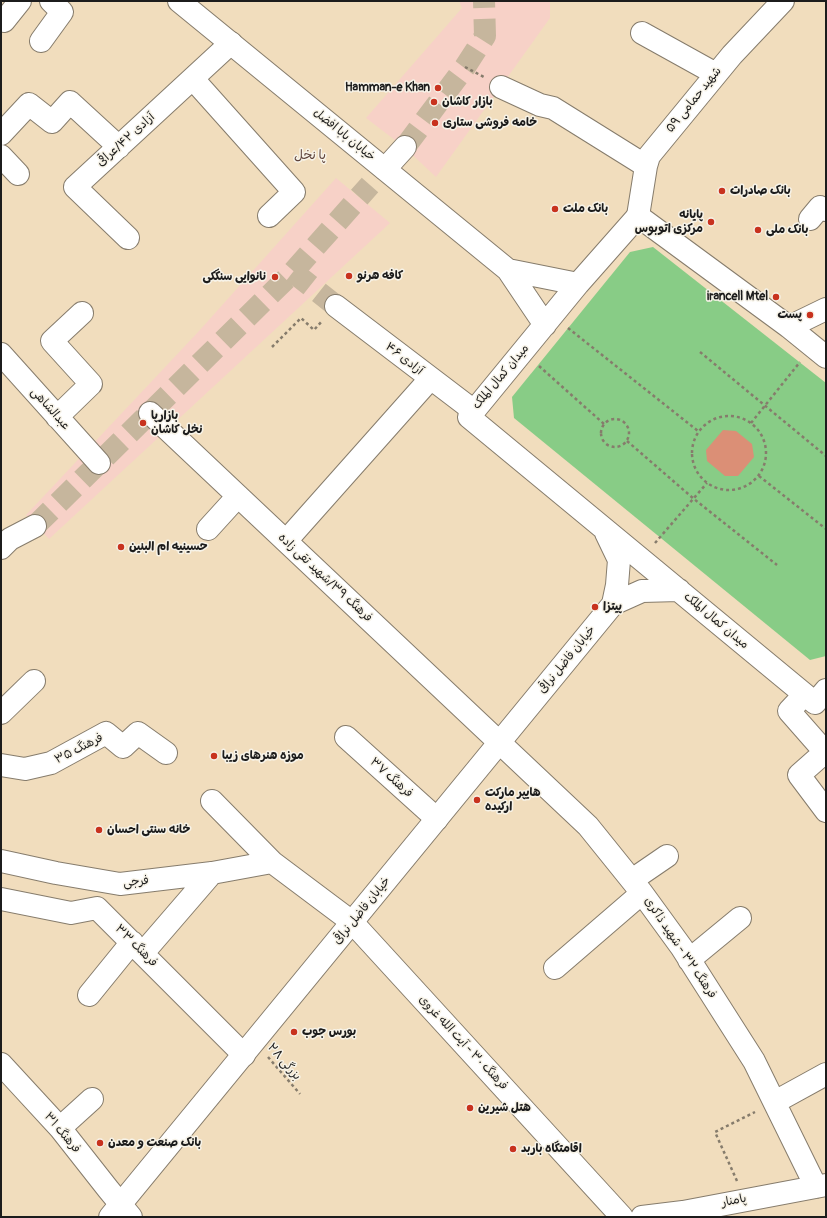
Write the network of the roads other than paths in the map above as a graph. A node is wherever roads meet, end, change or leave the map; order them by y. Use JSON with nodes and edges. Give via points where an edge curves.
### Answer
{"nodes":[{"id":1,"x":20,"y":1,"type":"edge"},
{"id":2,"x":179,"y":1,"type":"edge"},
{"id":3,"x":782,"y":1,"type":"edge"},
{"id":4,"x":57,"y":7,"type":"edge"},
{"id":5,"x":4,"y":20,"type":"dead end"},
{"id":6,"x":642,"y":33,"type":"dead end"},
{"id":7,"x":41,"y":41,"type":"dead end"},
{"id":8,"x":231,"y":43,"type":"junction"},
{"id":9,"x":716,"y":74,"type":"junction"},
{"id":10,"x":193,"y":80,"type":"junction"},
{"id":11,"x":501,"y":87,"type":"dead end"},
{"id":12,"x":1,"y":134,"type":"edge"},
{"id":13,"x":119,"y":147,"type":"junction"},
{"id":14,"x":404,"y":147,"type":"tunnel mouth"},
{"id":15,"x":1,"y":156,"type":"edge"},
{"id":16,"x":646,"y":166,"type":"junction"},
{"id":17,"x":385,"y":169,"type":"junction"},
{"id":18,"x":18,"y":174,"type":"dead end"},
{"id":19,"x":269,"y":216,"type":"dead end"},
{"id":20,"x":638,"y":216,"type":"junction"},
{"id":21,"x":128,"y":238,"type":"dead end"},
{"id":22,"x":508,"y":270,"type":"junction"},
{"id":23,"x":578,"y":284,"type":"junction"},
{"id":24,"x":336,"y":306,"type":"tunnel mouth"},
{"id":25,"x":826,"y":309,"type":"edge"},
{"id":26,"x":82,"y":313,"type":"dead end"},
{"id":27,"x":549,"y":320,"type":"junction"},
{"id":28,"x":789,"y":326,"type":"junction"},
{"id":29,"x":820,"y":351,"type":"edge"},
{"id":30,"x":1,"y":354,"type":"edge"},
{"id":31,"x":430,"y":379,"type":"junction"},
{"id":32,"x":474,"y":411,"type":"junction"},
{"id":33,"x":150,"y":413,"type":"dead end"},
{"id":34,"x":57,"y":417,"type":"junction"},
{"id":35,"x":99,"y":463,"type":"dead end"},
{"id":36,"x":238,"y":496,"type":"junction"},
{"id":37,"x":35,"y":526,"type":"tunnel mouth"},
{"id":38,"x":604,"y":528,"type":"junction"},
{"id":39,"x":208,"y":529,"type":"dead end"},
{"id":40,"x":286,"y":542,"type":"junction"},
{"id":41,"x":1,"y":548,"type":"edge"},
{"id":42,"x":679,"y":590,"type":"junction"},
{"id":43,"x":613,"y":604,"type":"junction"},
{"id":44,"x":34,"y":681,"type":"dead end"},
{"id":45,"x":826,"y":690,"type":"edge"},
{"id":46,"x":804,"y":694,"type":"junction"},
{"id":47,"x":1,"y":713,"type":"edge"},
{"id":48,"x":346,"y":737,"type":"dead end"},
{"id":49,"x":500,"y":742,"type":"junction"},
{"id":50,"x":166,"y":753,"type":"dead end"},
{"id":51,"x":1,"y":765,"type":"edge"},
{"id":52,"x":212,"y":801,"type":"dead end"},
{"id":53,"x":826,"y":812,"type":"edge"},
{"id":54,"x":437,"y":819,"type":"junction"},
{"id":55,"x":667,"y":856,"type":"dead end"},
{"id":56,"x":1,"y":861,"type":"edge"},
{"id":57,"x":272,"y":862,"type":"junction"},
{"id":58,"x":212,"y":873,"type":"junction"},
{"id":59,"x":637,"y":887,"type":"junction"},
{"id":60,"x":1,"y":899,"type":"edge"},
{"id":61,"x":740,"y":918,"type":"dead end"},
{"id":62,"x":352,"y":922,"type":"junction"},
{"id":63,"x":137,"y":947,"type":"junction"},
{"id":64,"x":689,"y":960,"type":"junction"},
{"id":65,"x":555,"y":968,"type":"dead end"},
{"id":66,"x":89,"y":995,"type":"dead end"},
{"id":67,"x":249,"y":1048,"type":"junction"},
{"id":68,"x":1,"y":1064,"type":"edge"},
{"id":69,"x":826,"y":1074,"type":"edge"},
{"id":70,"x":92,"y":1098,"type":"dead end"},
{"id":71,"x":775,"y":1102,"type":"junction"},
{"id":72,"x":60,"y":1128,"type":"junction"},
{"id":73,"x":821,"y":1186,"type":"edge"},
{"id":74,"x":121,"y":1213,"type":"edge"},
{"id":75,"x":685,"y":1214,"type":"edge"},
{"id":76,"x":622,"y":1217,"type":"edge"},
{"id":77,"x":642,"y":1217,"type":"edge"}],
"edges":[{"from":1,"to":5,"type":"street"},
{"from":2,"to":8,"type":"street","name":"خیابان بابا افضل"},
{"from":3,"to":9,"type":"street","name":"شهید حمامی ۵۹"},
{"from":4,"to":7,"type":"street"},
{"from":6,"to":9,"type":"street"},
{"from":8,"to":10,"type":"street","name":"آزادی ۴۲/عراقی"},
{"from":8,"to":17,"type":"street","name":"خیابان بابا افضل"},
{"from":9,"to":16,"type":"street","name":"شهید حمامی ۵۹","via":[[649,156]]},
{"from":10,"to":13,"type":"street","name":"آزادی ۴۲/عراقی"},
{"from":10,"to":19,"type":"street","via":[[294,192]]},
{"from":11,"to":16,"type":"street","via":[[540,105],[553,108]]},
{"from":12,"to":13,"type":"street","via":[[29,104],[52,122],[70,102]]},
{"from":13,"to":21,"type":"street","name":"آزادی ۴۲/عراقی","via":[[75,187]]},
{"from":14,"to":17,"type":"street"},
{"from":15,"to":18,"type":"street"},
{"from":16,"to":20,"type":"street","name":"شهید حمامی ۵۹"},
{"from":17,"to":22,"type":"street","name":"خیابان بابا افضل"},
{"from":20,"to":23,"type":"street","name":"میدان کمال الملک"},
{"from":20,"to":28,"type":"street"},
{"from":22,"to":23,"type":"street","name":"خیابان بابا افضل"},
{"from":22,"to":27,"type":"street","name":"خیابان بابا افضل"},
{"from":23,"to":27,"type":"street","name":"میدان کمال الملک"},
{"from":24,"to":31,"type":"street","name":"آزادی ۴۶"},
{"from":25,"to":28,"type":"street"},
{"from":26,"to":34,"type":"street","via":[[52,341],[90,384]]},
{"from":27,"to":32,"type":"street","name":"میدان کمال الملک"},
{"from":28,"to":29,"type":"street"},
{"from":30,"to":34,"type":"street","name":"عبدالشاهی"},
{"from":31,"to":32,"type":"street","name":"آزادی ۴۶"},
{"from":31,"to":40,"type":"street"},
{"from":32,"to":38,"type":"street","name":"میدان کمال الملک","via":[[469,417]]},
{"from":33,"to":36,"type":"street","name":"فرهنگ ۳۹/شهید تقی زاده"},
{"from":34,"to":35,"type":"street","name":"عبدالشاهی"},
{"from":36,"to":39,"type":"street"},
{"from":36,"to":40,"type":"street","name":"فرهنگ ۳۹/شهید تقی زاده"},
{"from":37,"to":41,"type":"street","via":[[10,539]]},
{"from":38,"to":42,"type":"street","name":"میدان کمال الملک"},
{"from":38,"to":43,"type":"street","name":"خیابان فاضل نراقی","via":[[619,560]]},
{"from":40,"to":49,"type":"street","name":"فرهنگ ۳۹/شهید تقی زاده"},
{"from":42,"to":43,"type":"street","name":"خیابان فاضل نراقی","via":[[642,591]]},
{"from":42,"to":46,"type":"street","name":"میدان کمال الملک"},
{"from":43,"to":49,"type":"street","name":"خیابان فاضل نراقی"},
{"from":44,"to":47,"type":"street"},
{"from":45,"to":46,"type":"street","name":"میدان کمال الملک","via":[[815,703]]},
{"from":46,"to":53,"type":"street","via":[[789,711],[825,752],[799,775]]},
{"from":48,"to":54,"type":"street","name":"فرهنگ ۳۷"},
{"from":49,"to":54,"type":"street","name":"خیابان فاضل نراقی"},
{"from":49,"to":59,"type":"street","name":"فرهنگ ۳۲ - شهید ذاکری","via":[[588,826]]},
{"from":50,"to":51,"type":"street","name":"فرهنگ ۳۵","via":[[138,733],[123,747],[106,733],[51,763],[25,769]]},
{"from":52,"to":57,"type":"street"},
{"from":54,"to":62,"type":"street","name":"خیابان فاضل نراقی"},
{"from":55,"to":59,"type":"street"},
{"from":56,"to":58,"type":"street","name":"فرجی","via":[[120,884]]},
{"from":57,"to":58,"type":"street","name":"فرجی"},
{"from":57,"to":62,"type":"street"},
{"from":58,"to":63,"type":"street"},
{"from":59,"to":64,"type":"street","name":"فرهنگ ۳۲ - شهید ذاکری"},
{"from":59,"to":65,"type":"street"},
{"from":60,"to":63,"type":"street","name":"فرهنگ ۳۳","via":[[71,913],[97,908]]},
{"from":61,"to":64,"type":"street"},
{"from":62,"to":67,"type":"street","name":"خیابان فاضل نراقی"},
{"from":62,"to":76,"type":"street","name":"فرهنگ ۳۰ - آیت الله غروی"},
{"from":63,"to":66,"type":"street"},
{"from":63,"to":67,"type":"street","name":"فرهنگ ۳۳"},
{"from":64,"to":71,"type":"street","name":"فرهنگ ۳۲ - شهید ذاکری","via":[[754,1061]]},
{"from":67,"to":74,"type":"street","name":"خیابان فاضل نراقی"},
{"from":68,"to":72,"type":"street","name":"فرهنگ ۳۱"},
{"from":69,"to":71,"type":"street"},
{"from":70,"to":72,"type":"street"},
{"from":71,"to":73,"type":"street","name":"فرهنگ ۳۲ - شهید ذاکری"},
{"from":72,"to":74,"type":"street","name":"فرهنگ ۳۱","via":[[108,1190]]},
{"from":73,"to":75,"type":"street","name":"پامنار","via":[[745,1199]]},
{"from":75,"to":77,"type":"street","name":"پامنار"}]}
